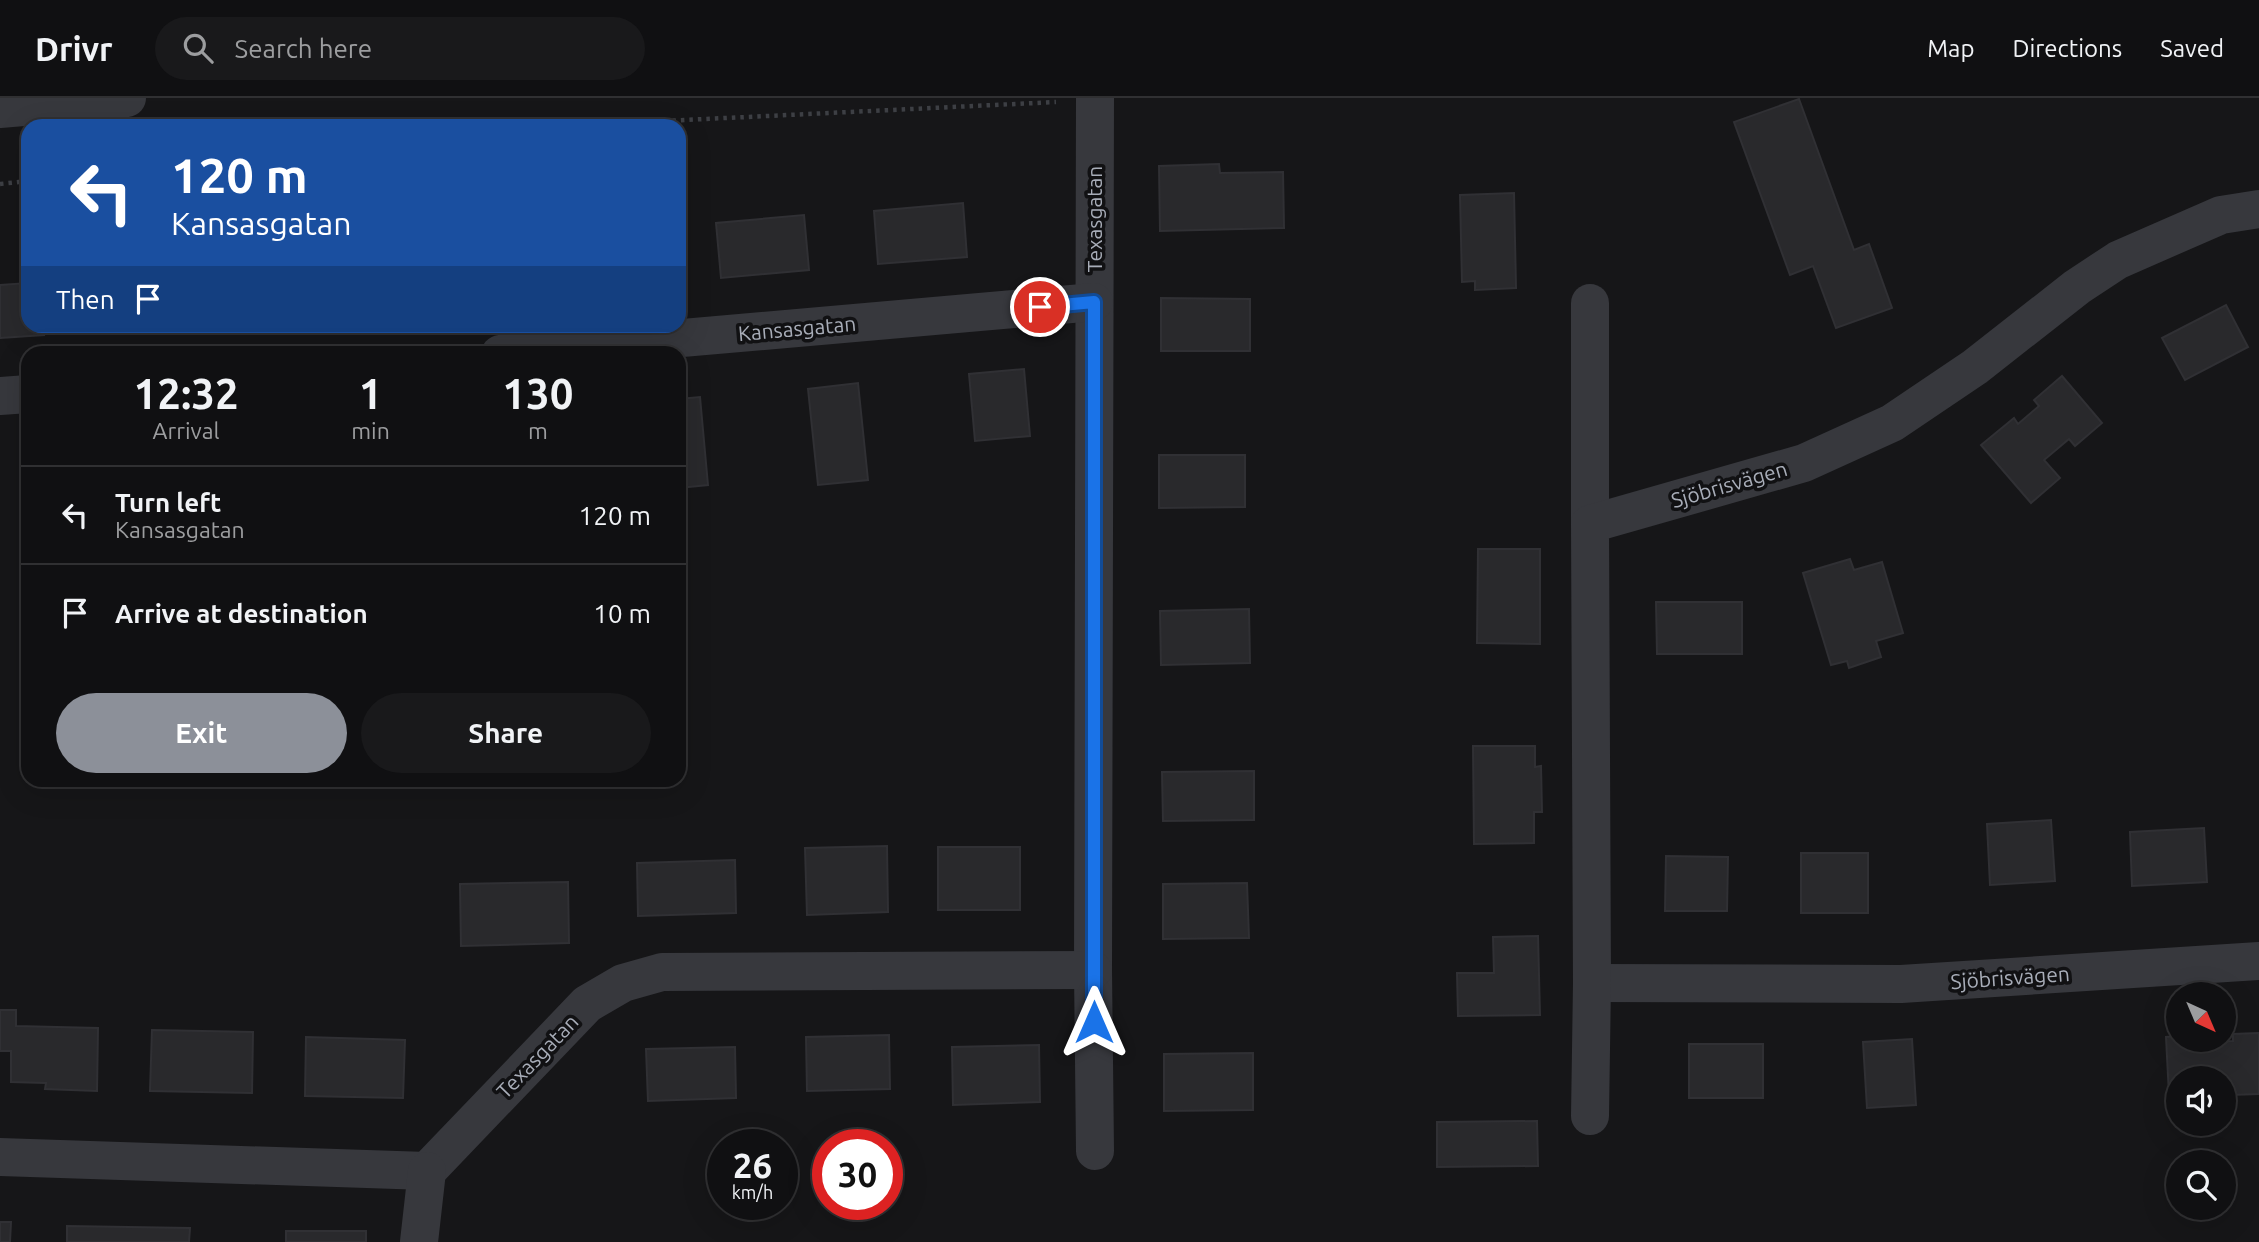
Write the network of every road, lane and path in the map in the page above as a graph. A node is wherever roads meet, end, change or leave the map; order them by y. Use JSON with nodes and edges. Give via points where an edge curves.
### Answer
{"nodes":[{"id":1,"x":127,"y":98,"type":"edge"},
{"id":2,"x":1077,"y":99,"type":"edge"},
{"id":3,"x":1023,"y":101,"type":"edge"},
{"id":4,"x":0,"y":109,"type":"edge"},
{"id":5,"x":686,"y":119,"type":"edge"},
{"id":6,"x":21,"y":182,"type":"edge"},
{"id":7,"x":0,"y":184,"type":"edge"},
{"id":8,"x":2259,"y":209,"type":"edge"},
{"id":9,"x":1094,"y":302,"type":"junction"},
{"id":10,"x":1590,"y":303,"type":"dead end"},
{"id":11,"x":591,"y":346,"type":"edge"},
{"id":12,"x":21,"y":394,"type":"edge"},
{"id":13,"x":0,"y":396,"type":"edge"},
{"id":14,"x":1590,"y":524,"type":"junction"},
{"id":15,"x":2259,"y":961,"type":"edge"},
{"id":16,"x":1093,"y":970,"type":"junction"},
{"id":17,"x":1592,"y":983,"type":"junction"},
{"id":18,"x":1590,"y":1116,"type":"dead end"},
{"id":19,"x":1096,"y":1151,"type":"dead end"},
{"id":20,"x":0,"y":1157,"type":"edge"},
{"id":21,"x":427,"y":1171,"type":"junction"},
{"id":22,"x":419,"y":1242,"type":"edge"}],
"edges":[{"from":1,"to":4,"type":"street"},
{"from":2,"to":3,"type":"path","via":[[1051,104]]},
{"from":2,"to":9,"type":"street","name":"Texasgatan"},
{"from":3,"to":5,"type":"path"},
{"from":6,"to":7,"type":"path"},
{"from":8,"to":14,"type":"street","name":"Sjöbrisvägen","via":[[2221,215],[2118,260],[1892,423],[1804,463]]},
{"from":9,"to":11,"type":"street","name":"Kansasgatan"},
{"from":9,"to":16,"type":"street","name":"Texasgatan"},
{"from":10,"to":14,"type":"street"},
{"from":12,"to":13,"type":"street"},
{"from":14,"to":17,"type":"street"},
{"from":15,"to":17,"type":"street","name":"Sjöbrisvägen","via":[[1901,984]]},
{"from":16,"to":19,"type":"street","name":"Texasgatan"},
{"from":16,"to":21,"type":"street","name":"Texasgatan","via":[[662,972],[623,982],[587,1004]]},
{"from":17,"to":18,"type":"street"},
{"from":20,"to":21,"type":"street"},
{"from":21,"to":22,"type":"street"}]}
